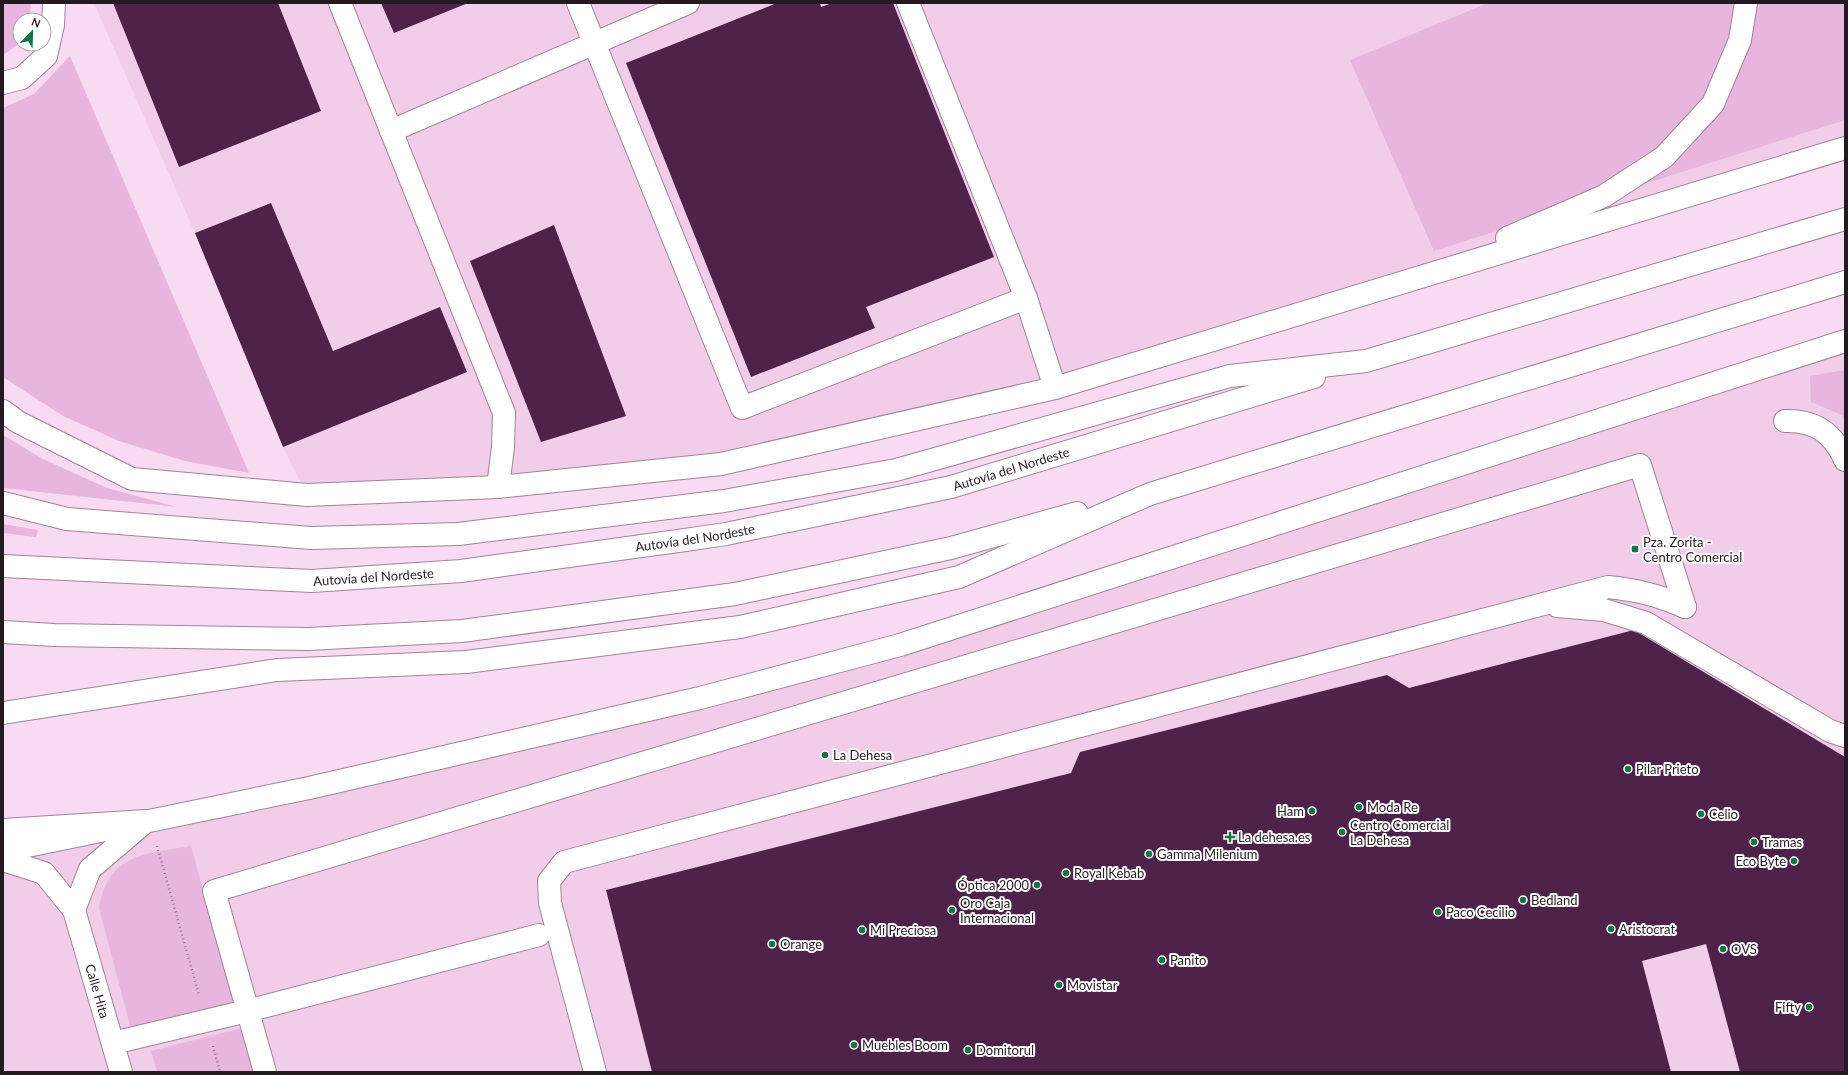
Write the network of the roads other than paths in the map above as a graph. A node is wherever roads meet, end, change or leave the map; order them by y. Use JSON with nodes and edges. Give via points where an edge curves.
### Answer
{"nodes":[{"id":1,"x":54,"y":3,"type":"edge"},
{"id":2,"x":340,"y":3,"type":"edge"},
{"id":3,"x":578,"y":3,"type":"edge"},
{"id":4,"x":688,"y":3,"type":"edge"},
{"id":5,"x":908,"y":3,"type":"edge"},
{"id":6,"x":1746,"y":3,"type":"edge"},
{"id":7,"x":594,"y":44,"type":"junction"},
{"id":8,"x":3,"y":83,"type":"edge"},
{"id":9,"x":391,"y":131,"type":"junction"},
{"id":10,"x":1845,"y":148,"type":"edge"},
{"id":11,"x":1845,"y":219,"type":"edge"},
{"id":12,"x":1415,"y":278,"type":"junction"},
{"id":13,"x":1845,"y":282,"type":"edge"},
{"id":14,"x":1026,"y":298,"type":"junction"},
{"id":15,"x":1845,"y":341,"type":"edge"},
{"id":16,"x":1845,"y":349,"type":"edge"},
{"id":17,"x":1801,"y":356,"type":"junction"},
{"id":18,"x":1366,"y":361,"type":"junction"},
{"id":19,"x":1055,"y":388,"type":"junction"},
{"id":20,"x":3,"y":411,"type":"edge"},
{"id":21,"x":1785,"y":421,"type":"dead end"},
{"id":22,"x":1845,"y":460,"type":"edge"},
{"id":23,"x":498,"y":487,"type":"junction"},
{"id":24,"x":1150,"y":494,"type":"junction"},
{"id":25,"x":3,"y":504,"type":"edge"},
{"id":26,"x":3,"y":566,"type":"edge"},
{"id":27,"x":1542,"y":604,"type":"junction"},
{"id":28,"x":3,"y":632,"type":"edge"},
{"id":29,"x":3,"y":713,"type":"edge"},
{"id":30,"x":1845,"y":736,"type":"edge"},
{"id":31,"x":148,"y":821,"type":"junction"},
{"id":32,"x":3,"y":830,"type":"edge"},
{"id":33,"x":3,"y":851,"type":"edge"},
{"id":34,"x":3,"y":860,"type":"edge"},
{"id":35,"x":74,"y":910,"type":"junction"},
{"id":36,"x":539,"y":935,"type":"dead end"},
{"id":37,"x":247,"y":1010,"type":"junction"},
{"id":38,"x":113,"y":1043,"type":"junction"},
{"id":39,"x":121,"y":1072,"type":"edge"},
{"id":40,"x":265,"y":1072,"type":"edge"},
{"id":41,"x":595,"y":1072,"type":"edge"}],
"edges":[{"from":1,"to":8,"type":"main road","via":[[53,25],[46,56],[22,78]]},
{"from":2,"to":9,"type":"main road"},
{"from":3,"to":7,"type":"main road"},
{"from":4,"to":7,"type":"main road"},
{"from":5,"to":14,"type":"main road"},
{"from":6,"to":12,"type":"main road","via":[[1740,40],[1713,104],[1664,157],[1604,196]]},
{"from":7,"to":9,"type":"main road"},
{"from":7,"to":14,"type":"main road","via":[[742,408]]},
{"from":9,"to":23,"type":"main road","via":[[504,413]]},
{"from":10,"to":12,"type":"main road"},
{"from":11,"to":18,"type":"main road"},
{"from":12,"to":19,"type":"main road"},
{"from":13,"to":24,"type":"main road"},
{"from":14,"to":19,"type":"main road"},
{"from":15,"to":17,"type":"main road"},
{"from":16,"to":17,"type":"main road"},
{"from":17,"to":31,"type":"main road","via":[[900,645],[700,698],[309,788]]},
{"from":18,"to":25,"type":"main road","via":[[1230,376],[896,470],[724,501],[458,534],[311,538],[67,518]]},
{"from":18,"to":26,"type":"main road","name":"Autovía del Nordeste","via":[[950,487],[726,534],[461,571],[312,581]]},
{"from":19,"to":23,"type":"main road","via":[[721,464]]},
{"from":20,"to":23,"type":"main road","via":[[18,422],[132,479],[307,495]]},
{"from":21,"to":22,"type":"main road","via":[[1802,421],[1827,432]]},
{"from":24,"to":28,"type":"main road","via":[[950,548],[735,594],[462,631],[308,639]]},
{"from":24,"to":29,"type":"main road","via":[[959,577],[740,627],[466,662],[277,670]]},
{"from":27,"to":30,"type":"main road","via":[[1604,610],[1646,623],[1830,731]]},
{"from":27,"to":37,"type":"main road","via":[[1608,587],[1658,595],[1684,607],[1640,465],[214,891]]},
{"from":27,"to":41,"type":"main road","via":[[564,862],[549,881],[550,903]]},
{"from":31,"to":32,"type":"main road"},
{"from":31,"to":33,"type":"main road"},
{"from":31,"to":35,"type":"main road","via":[[90,869]]},
{"from":34,"to":35,"type":"main road","name":"Calle Hita","via":[[44,873]]},
{"from":35,"to":38,"type":"main road","name":"Calle Hita"},
{"from":36,"to":37,"type":"main road"},
{"from":37,"to":38,"type":"main road"},
{"from":37,"to":40,"type":"main road"},
{"from":38,"to":39,"type":"main road","name":"Calle Hita"}]}
